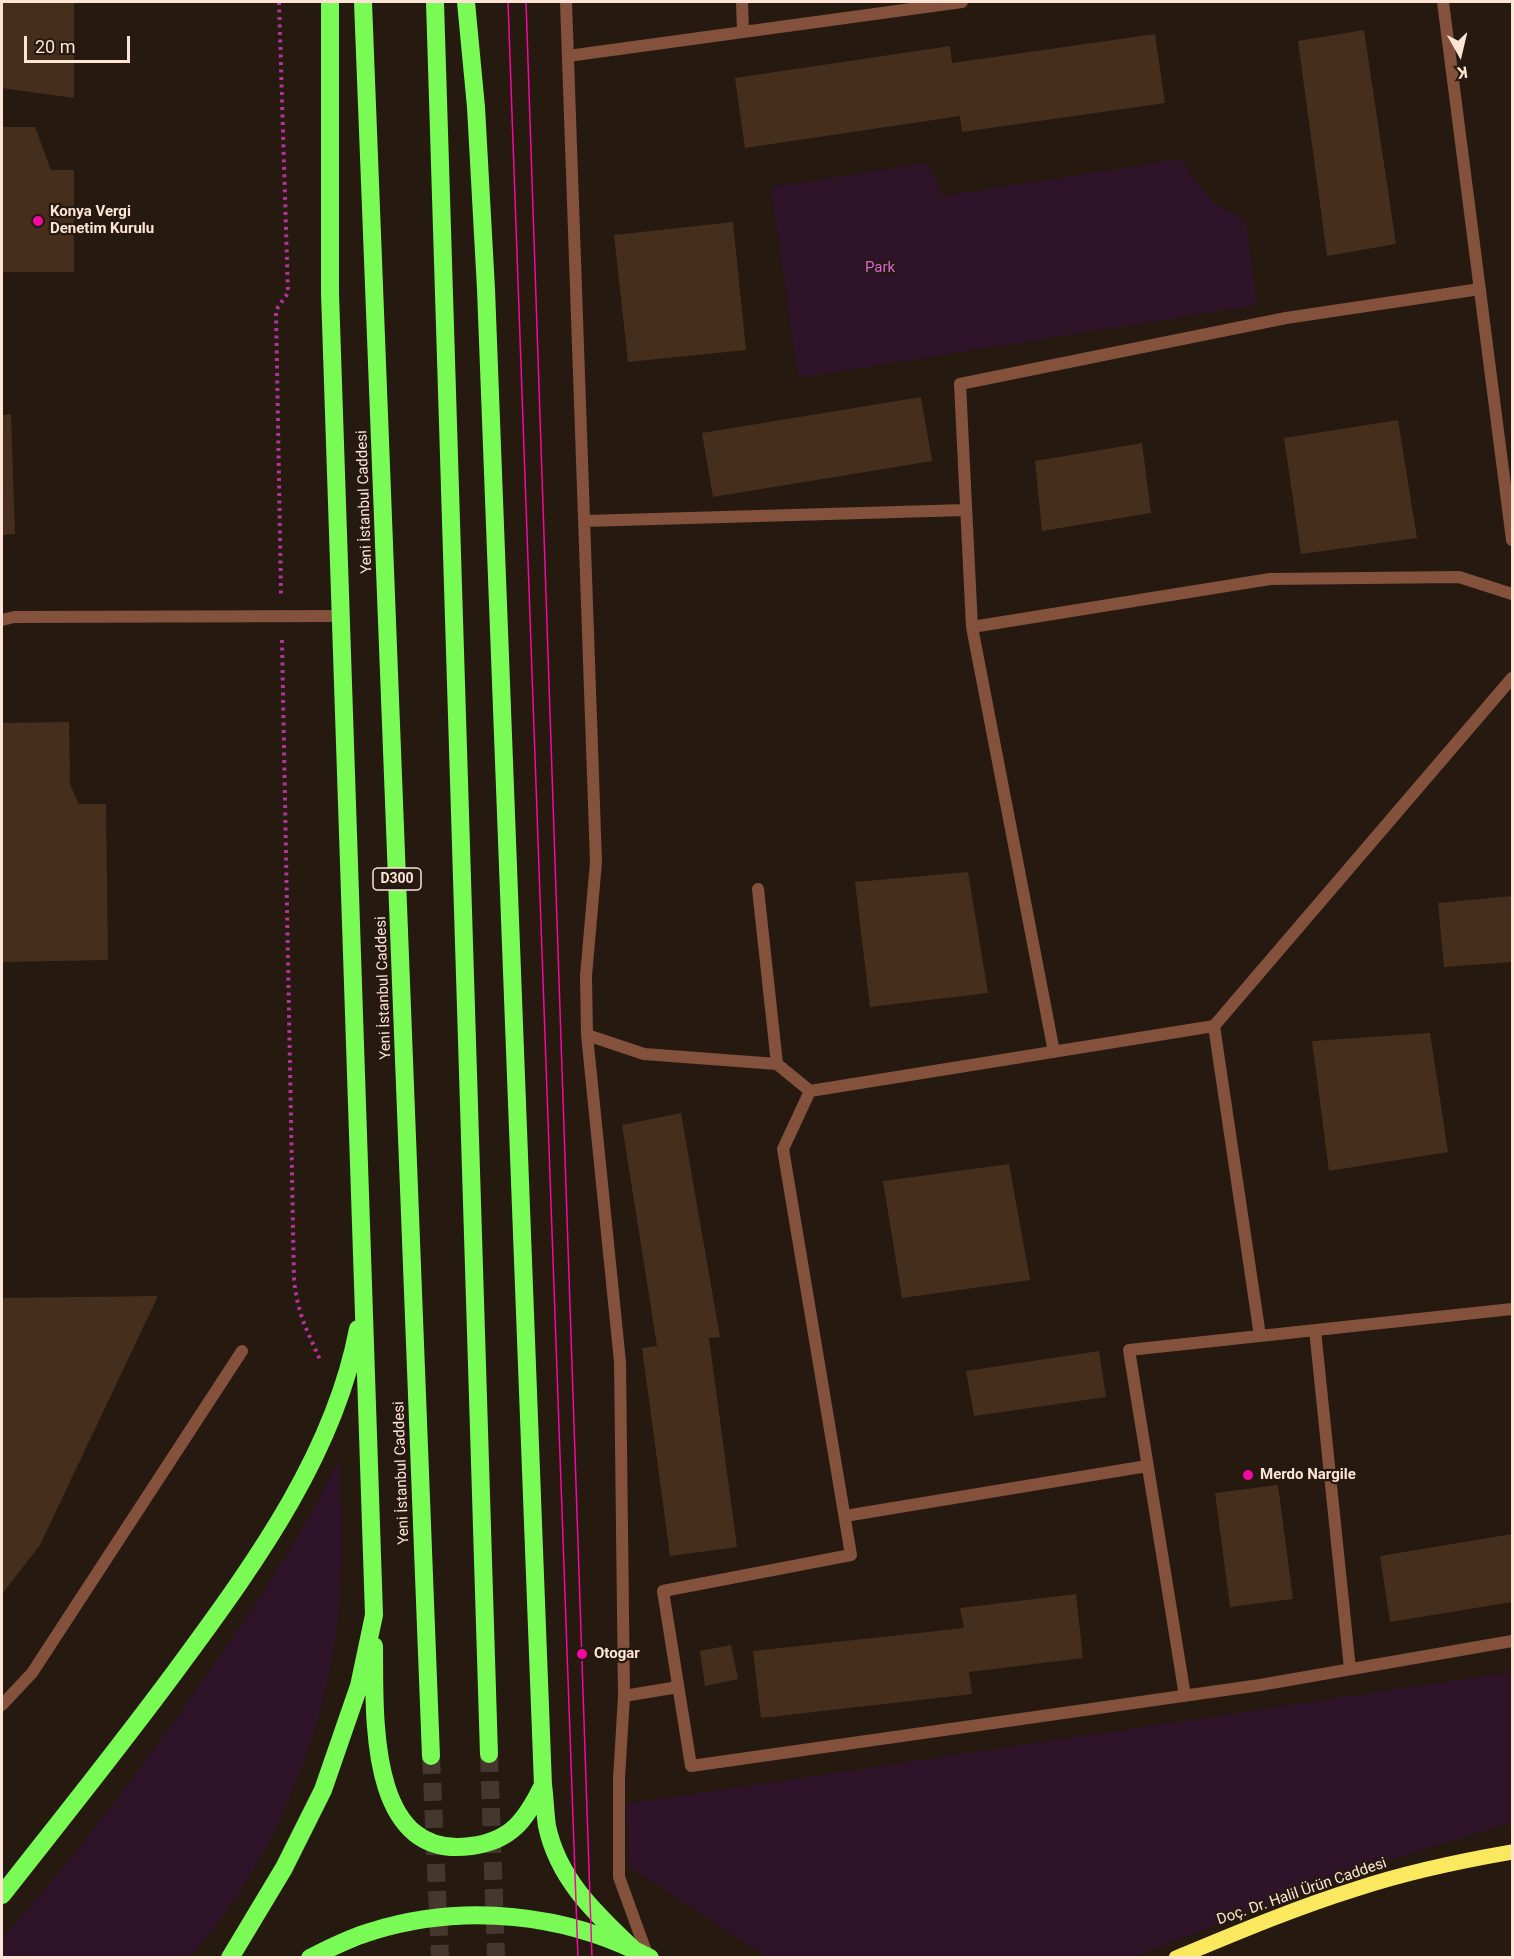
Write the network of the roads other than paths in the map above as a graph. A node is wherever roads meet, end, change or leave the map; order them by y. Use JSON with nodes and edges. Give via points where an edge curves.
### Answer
{"nodes":[{"id":1,"x":330,"y":2,"type":"edge"},
{"id":2,"x":363,"y":2,"type":"edge"},
{"id":3,"x":435,"y":2,"type":"edge"},
{"id":4,"x":466,"y":2,"type":"edge"},
{"id":5,"x":567,"y":2,"type":"edge"},
{"id":6,"x":742,"y":2,"type":"edge"},
{"id":7,"x":962,"y":2,"type":"edge"},
{"id":8,"x":1443,"y":2,"type":"edge"},
{"id":9,"x":743,"y":32,"type":"junction"},
{"id":10,"x":568,"y":56,"type":"junction"},
{"id":11,"x":1480,"y":290,"type":"junction"},
{"id":12,"x":966,"y":510,"type":"junction"},
{"id":13,"x":585,"y":521,"type":"junction"},
{"id":14,"x":1512,"y":540,"type":"edge"},
{"id":15,"x":1512,"y":594,"type":"edge"},
{"id":16,"x":341,"y":616,"type":"junction"},
{"id":17,"x":2,"y":620,"type":"edge"},
{"id":18,"x":972,"y":627,"type":"junction"},
{"id":19,"x":1512,"y":678,"type":"edge"},
{"id":20,"x":758,"y":889,"type":"dead end"},
{"id":21,"x":1214,"y":1026,"type":"junction"},
{"id":22,"x":587,"y":1035,"type":"junction"},
{"id":23,"x":1054,"y":1052,"type":"junction"},
{"id":24,"x":777,"y":1064,"type":"junction"},
{"id":25,"x":810,"y":1091,"type":"junction"},
{"id":26,"x":363,"y":1300,"type":"junction"},
{"id":27,"x":1512,"y":1309,"type":"edge"},
{"id":28,"x":1315,"y":1330,"type":"junction"},
{"id":29,"x":1260,"y":1336,"type":"junction"},
{"id":30,"x":242,"y":1351,"type":"dead end"},
{"id":31,"x":1148,"y":1466,"type":"junction"},
{"id":32,"x":845,"y":1516,"type":"junction"},
{"id":33,"x":374,"y":1614,"type":"junction"},
{"id":34,"x":1512,"y":1641,"type":"edge"},
{"id":35,"x":1350,"y":1669,"type":"junction"},
{"id":36,"x":678,"y":1687,"type":"junction"},
{"id":37,"x":624,"y":1696,"type":"junction"},
{"id":38,"x":1185,"y":1696,"type":"junction"},
{"id":39,"x":2,"y":1705,"type":"edge"},
{"id":40,"x":489,"y":1754,"type":"tunnel mouth"},
{"id":41,"x":431,"y":1756,"type":"tunnel mouth"},
{"id":42,"x":543,"y":1785,"type":"junction"},
{"id":43,"x":1512,"y":1852,"type":"edge"},
{"id":44,"x":2,"y":1895,"type":"edge"},
{"id":45,"x":644,"y":1954,"type":"edge"},
{"id":46,"x":230,"y":1958,"type":"edge"},
{"id":47,"x":310,"y":1958,"type":"edge"},
{"id":48,"x":1176,"y":1958,"type":"edge"}],
"edges":[{"from":1,"to":16,"type":"highway","via":[[330,293]]},
{"from":2,"to":41,"type":"highway","name":"Yeni İstanbul Caddesi","number":"D300"},
{"from":3,"to":40,"type":"highway"},
{"from":4,"to":42,"type":"highway","via":[[487,301]]},
{"from":5,"to":10,"type":"street"},
{"from":6,"to":9,"type":"street"},
{"from":7,"to":9,"type":"street"},
{"from":8,"to":11,"type":"street"},
{"from":9,"to":10,"type":"street"},
{"from":10,"to":13,"type":"street"},
{"from":11,"to":12,"type":"street","via":[[1286,318],[960,384]]},
{"from":11,"to":14,"type":"street"},
{"from":12,"to":13,"type":"street"},
{"from":12,"to":18,"type":"street"},
{"from":13,"to":22,"type":"street","via":[[596,862],[586,976]]},
{"from":15,"to":18,"type":"street","via":[[1460,577],[1270,579]]},
{"from":16,"to":17,"type":"street"},
{"from":16,"to":26,"type":"highway"},
{"from":18,"to":23,"type":"street"},
{"from":19,"to":21,"type":"street"},
{"from":20,"to":24,"type":"street"},
{"from":21,"to":23,"type":"street"},
{"from":21,"to":29,"type":"street"},
{"from":22,"to":24,"type":"street","via":[[644,1054]]},
{"from":22,"to":37,"type":"street","via":[[620,1362]]},
{"from":23,"to":25,"type":"street"},
{"from":24,"to":25,"type":"street"},
{"from":25,"to":32,"type":"street","via":[[783,1149]]},
{"from":26,"to":33,"type":"highway"},
{"from":26,"to":44,"type":"highway","via":[[355,1344],[338,1399],[285,1509],[222,1608],[139,1722]]},
{"from":27,"to":28,"type":"street"},
{"from":28,"to":29,"type":"street"},
{"from":28,"to":35,"type":"street"},
{"from":29,"to":31,"type":"street","via":[[1129,1350]]},
{"from":30,"to":39,"type":"street","via":[[32,1673]]},
{"from":31,"to":32,"type":"street"},
{"from":31,"to":38,"type":"street"},
{"from":32,"to":36,"type":"street","via":[[851,1555],[663,1591]]},
{"from":33,"to":42,"type":"highway","via":[[375,1725],[385,1786],[405,1824],[420,1837],[439,1845],[479,1845],[499,1839],[517,1827]]},
{"from":33,"to":46,"type":"highway","via":[[359,1686],[323,1790],[284,1868]]},
{"from":34,"to":35,"type":"street"},
{"from":35,"to":38,"type":"street"},
{"from":36,"to":37,"type":"street"},
{"from":36,"to":38,"type":"street","via":[[690,1766]]},
{"from":37,"to":45,"type":"street","via":[[619,1877]]},
{"from":42,"to":45,"type":"highway","via":[[548,1827],[567,1876],[590,1909]]},
{"from":43,"to":48,"type":"main road","name":"Doç. Dr. Halil Ürün Caddesi","via":[[1457,1861],[1356,1888]]},
{"from":45,"to":47,"type":"highway","via":[[577,1929],[535,1919],[492,1915],[412,1921],[373,1931]]}]}
